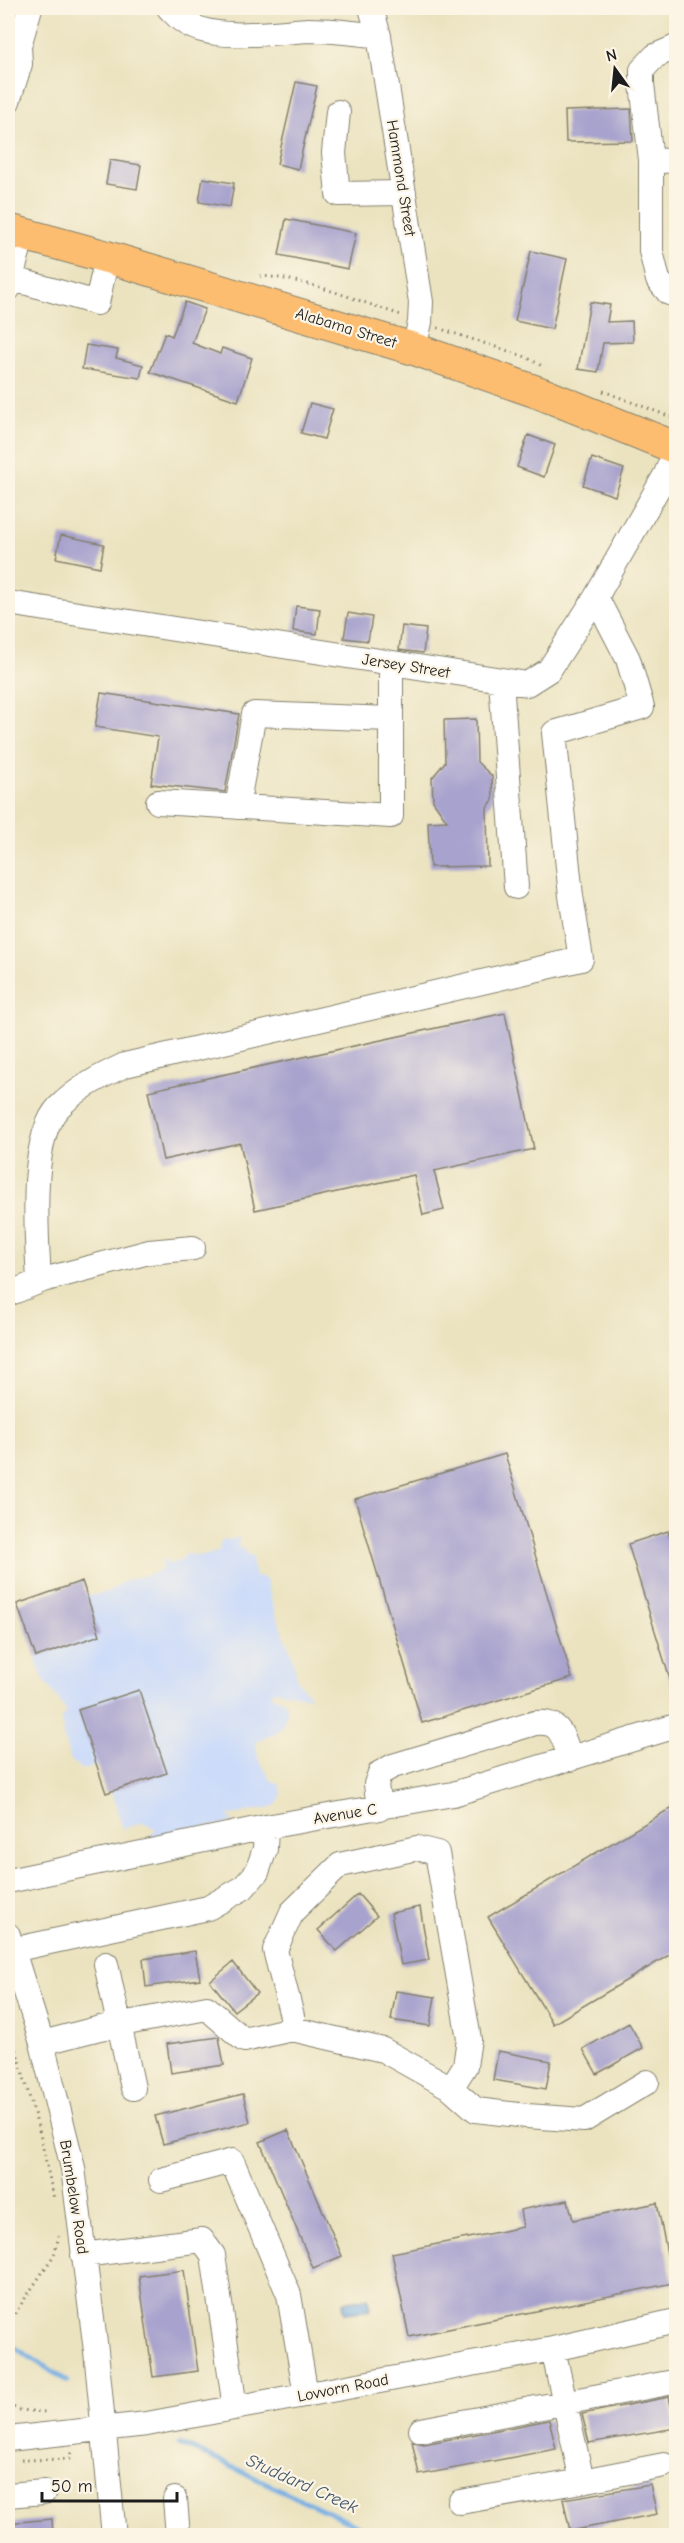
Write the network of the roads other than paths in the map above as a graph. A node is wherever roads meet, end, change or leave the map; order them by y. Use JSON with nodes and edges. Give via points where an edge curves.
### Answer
{"nodes":[{"id":1,"x":30,"y":8,"type":"edge"},
{"id":2,"x":169,"y":8,"type":"edge"},
{"id":3,"x":371,"y":8,"type":"edge"},
{"id":4,"x":379,"y":36,"type":"junction"},
{"id":5,"x":676,"y":46,"type":"edge"},
{"id":6,"x":8,"y":102,"type":"edge"},
{"id":7,"x":338,"y":112,"type":"dead end"},
{"id":8,"x":651,"y":160,"type":"junction"},
{"id":9,"x":676,"y":161,"type":"edge"},
{"id":10,"x":404,"y":193,"type":"junction"},
{"id":11,"x":15,"y":232,"type":"edge"},
{"id":12,"x":107,"y":257,"type":"junction"},
{"id":13,"x":9,"y":284,"type":"edge"},
{"id":14,"x":676,"y":294,"type":"edge"},
{"id":15,"x":414,"y":349,"type":"junction"},
{"id":16,"x":676,"y":449,"type":"edge"},
{"id":17,"x":596,"y":597,"type":"junction"},
{"id":18,"x":8,"y":603,"type":"edge"},
{"id":19,"x":391,"y":663,"type":"junction"},
{"id":20,"x":501,"y":681,"type":"junction"},
{"id":21,"x":392,"y":719,"type":"junction"},
{"id":22,"x":158,"y":802,"type":"dead end"},
{"id":23,"x":237,"y":807,"type":"junction"},
{"id":24,"x":516,"y":887,"type":"dead end"},
{"id":25,"x":193,"y":1248,"type":"dead end"},
{"id":26,"x":39,"y":1281,"type":"junction"},
{"id":27,"x":8,"y":1294,"type":"edge"},
{"id":28,"x":676,"y":1726,"type":"edge"},
{"id":29,"x":571,"y":1759,"type":"junction"},
{"id":30,"x":379,"y":1809,"type":"junction"},
{"id":31,"x":266,"y":1827,"type":"junction"},
{"id":32,"x":8,"y":1881,"type":"edge"},
{"id":33,"x":10,"y":1942,"type":"edge"},
{"id":34,"x":106,"y":1964,"type":"dead end"},
{"id":35,"x":120,"y":2024,"type":"junction"},
{"id":36,"x":292,"y":2030,"type":"junction"},
{"id":37,"x":42,"y":2043,"type":"junction"},
{"id":38,"x":647,"y":2082,"type":"dead end"},
{"id":39,"x":133,"y":2088,"type":"dead end"},
{"id":40,"x":451,"y":2088,"type":"junction"},
{"id":41,"x":161,"y":2180,"type":"dead end"},
{"id":42,"x":83,"y":2255,"type":"junction"},
{"id":43,"x":676,"y":2321,"type":"edge"},
{"id":44,"x":553,"y":2349,"type":"junction"},
{"id":45,"x":668,"y":2383,"type":"dead end"},
{"id":46,"x":306,"y":2396,"type":"junction"},
{"id":47,"x":564,"y":2402,"type":"junction"},
{"id":48,"x":235,"y":2408,"type":"junction"},
{"id":49,"x":104,"y":2430,"type":"junction"},
{"id":50,"x":420,"y":2430,"type":"dead end"},
{"id":51,"x":8,"y":2439,"type":"edge"},
{"id":52,"x":664,"y":2465,"type":"dead end"},
{"id":53,"x":582,"y":2481,"type":"junction"},
{"id":54,"x":44,"y":2492,"type":"dead end"},
{"id":55,"x":8,"y":2495,"type":"edge"},
{"id":56,"x":175,"y":2499,"type":"dead end"},
{"id":57,"x":460,"y":2502,"type":"dead end"},
{"id":58,"x":114,"y":2535,"type":"edge"},
{"id":59,"x":178,"y":2535,"type":"edge"}],
"edges":[{"from":1,"to":6,"type":"street","via":[[19,46],[20,64]]},
{"from":2,"to":4,"type":"street","via":[[185,23],[224,33],[312,30]]},
{"from":3,"to":4,"type":"street","name":"Hammond Street"},
{"from":4,"to":10,"type":"street","name":"Hammond Street"},
{"from":5,"to":8,"type":"street","via":[[655,56],[642,70]]},
{"from":7,"to":10,"type":"street","via":[[334,153],[338,194]]},
{"from":8,"to":9,"type":"street"},
{"from":8,"to":14,"type":"street","via":[[651,251],[658,280],[669,293]]},
{"from":10,"to":15,"type":"street","name":"Hammond Street","via":[[421,302]]},
{"from":11,"to":12,"type":"main road","name":"Alabama Street"},
{"from":11,"to":13,"type":"street"},
{"from":12,"to":13,"type":"street","via":[[96,303]]},
{"from":12,"to":15,"type":"main road","name":"Alabama Street"},
{"from":15,"to":16,"type":"main road","name":"Alabama Street","via":[[540,393]]},
{"from":16,"to":17,"type":"street","name":"Jersey Street","via":[[666,474]]},
{"from":17,"to":20,"type":"street","name":"Jersey Street","via":[[549,670],[527,684]]},
{"from":17,"to":26,"type":"street","via":[[628,659],[642,707],[555,733],[570,896],[581,959],[125,1065],[92,1081],[58,1108],[41,1142],[36,1220]]},
{"from":18,"to":19,"type":"street","name":"Jersey Street"},
{"from":19,"to":20,"type":"street","name":"Jersey Street"},
{"from":19,"to":21,"type":"street"},
{"from":20,"to":24,"type":"street"},
{"from":21,"to":23,"type":"street","via":[[254,714]]},
{"from":21,"to":23,"type":"street","via":[[391,816]]},
{"from":22,"to":23,"type":"street"},
{"from":25,"to":26,"type":"street","via":[[149,1252]]},
{"from":26,"to":27,"type":"street"},
{"from":28,"to":29,"type":"street","name":"Avenue C"},
{"from":29,"to":30,"type":"street","name":"Avenue C","via":[[453,1794]]},
{"from":29,"to":30,"type":"street","via":[[558,1727],[548,1722],[535,1723],[380,1773],[376,1784]]},
{"from":30,"to":31,"type":"street","name":"Avenue C"},
{"from":31,"to":32,"type":"street","name":"Avenue C"},
{"from":31,"to":33,"type":"street","via":[[265,1850],[257,1872],[243,1888],[208,1908]]},
{"from":33,"to":37,"type":"street","name":"Brumbelow Road"},
{"from":34,"to":35,"type":"street"},
{"from":35,"to":36,"type":"street","via":[[207,2007],[244,2040]]},
{"from":35,"to":37,"type":"street"},
{"from":35,"to":39,"type":"street"},
{"from":36,"to":40,"type":"street","via":[[383,2050]]},
{"from":36,"to":40,"type":"street","via":[[275,1950],[292,1912],[340,1865],[417,1848],[437,1853],[469,2039],[465,2066]]},
{"from":37,"to":42,"type":"street","name":"Brumbelow Road","via":[[73,2168]]},
{"from":38,"to":40,"type":"street","via":[[584,2120],[476,2110]]},
{"from":41,"to":46,"type":"street","via":[[232,2161],[289,2295]]},
{"from":42,"to":48,"type":"street","via":[[202,2240],[213,2255]]},
{"from":42,"to":49,"type":"street","name":"Brumbelow Road"},
{"from":43,"to":44,"type":"street","name":"Lovvorn Road"},
{"from":44,"to":46,"type":"street","name":"Lovvorn Road"},
{"from":44,"to":47,"type":"street"},
{"from":45,"to":47,"type":"street"},
{"from":46,"to":48,"type":"street","name":"Lovvorn Road"},
{"from":47,"to":50,"type":"street"},
{"from":47,"to":53,"type":"street"},
{"from":48,"to":49,"type":"street","name":"Lovvorn Road"},
{"from":49,"to":51,"type":"street","name":"Lovvorn Road"},
{"from":49,"to":58,"type":"street","name":"Brumbelow Road"},
{"from":52,"to":53,"type":"street"},
{"from":53,"to":57,"type":"street"},
{"from":54,"to":55,"type":"street"},
{"from":56,"to":59,"type":"street"}]}
